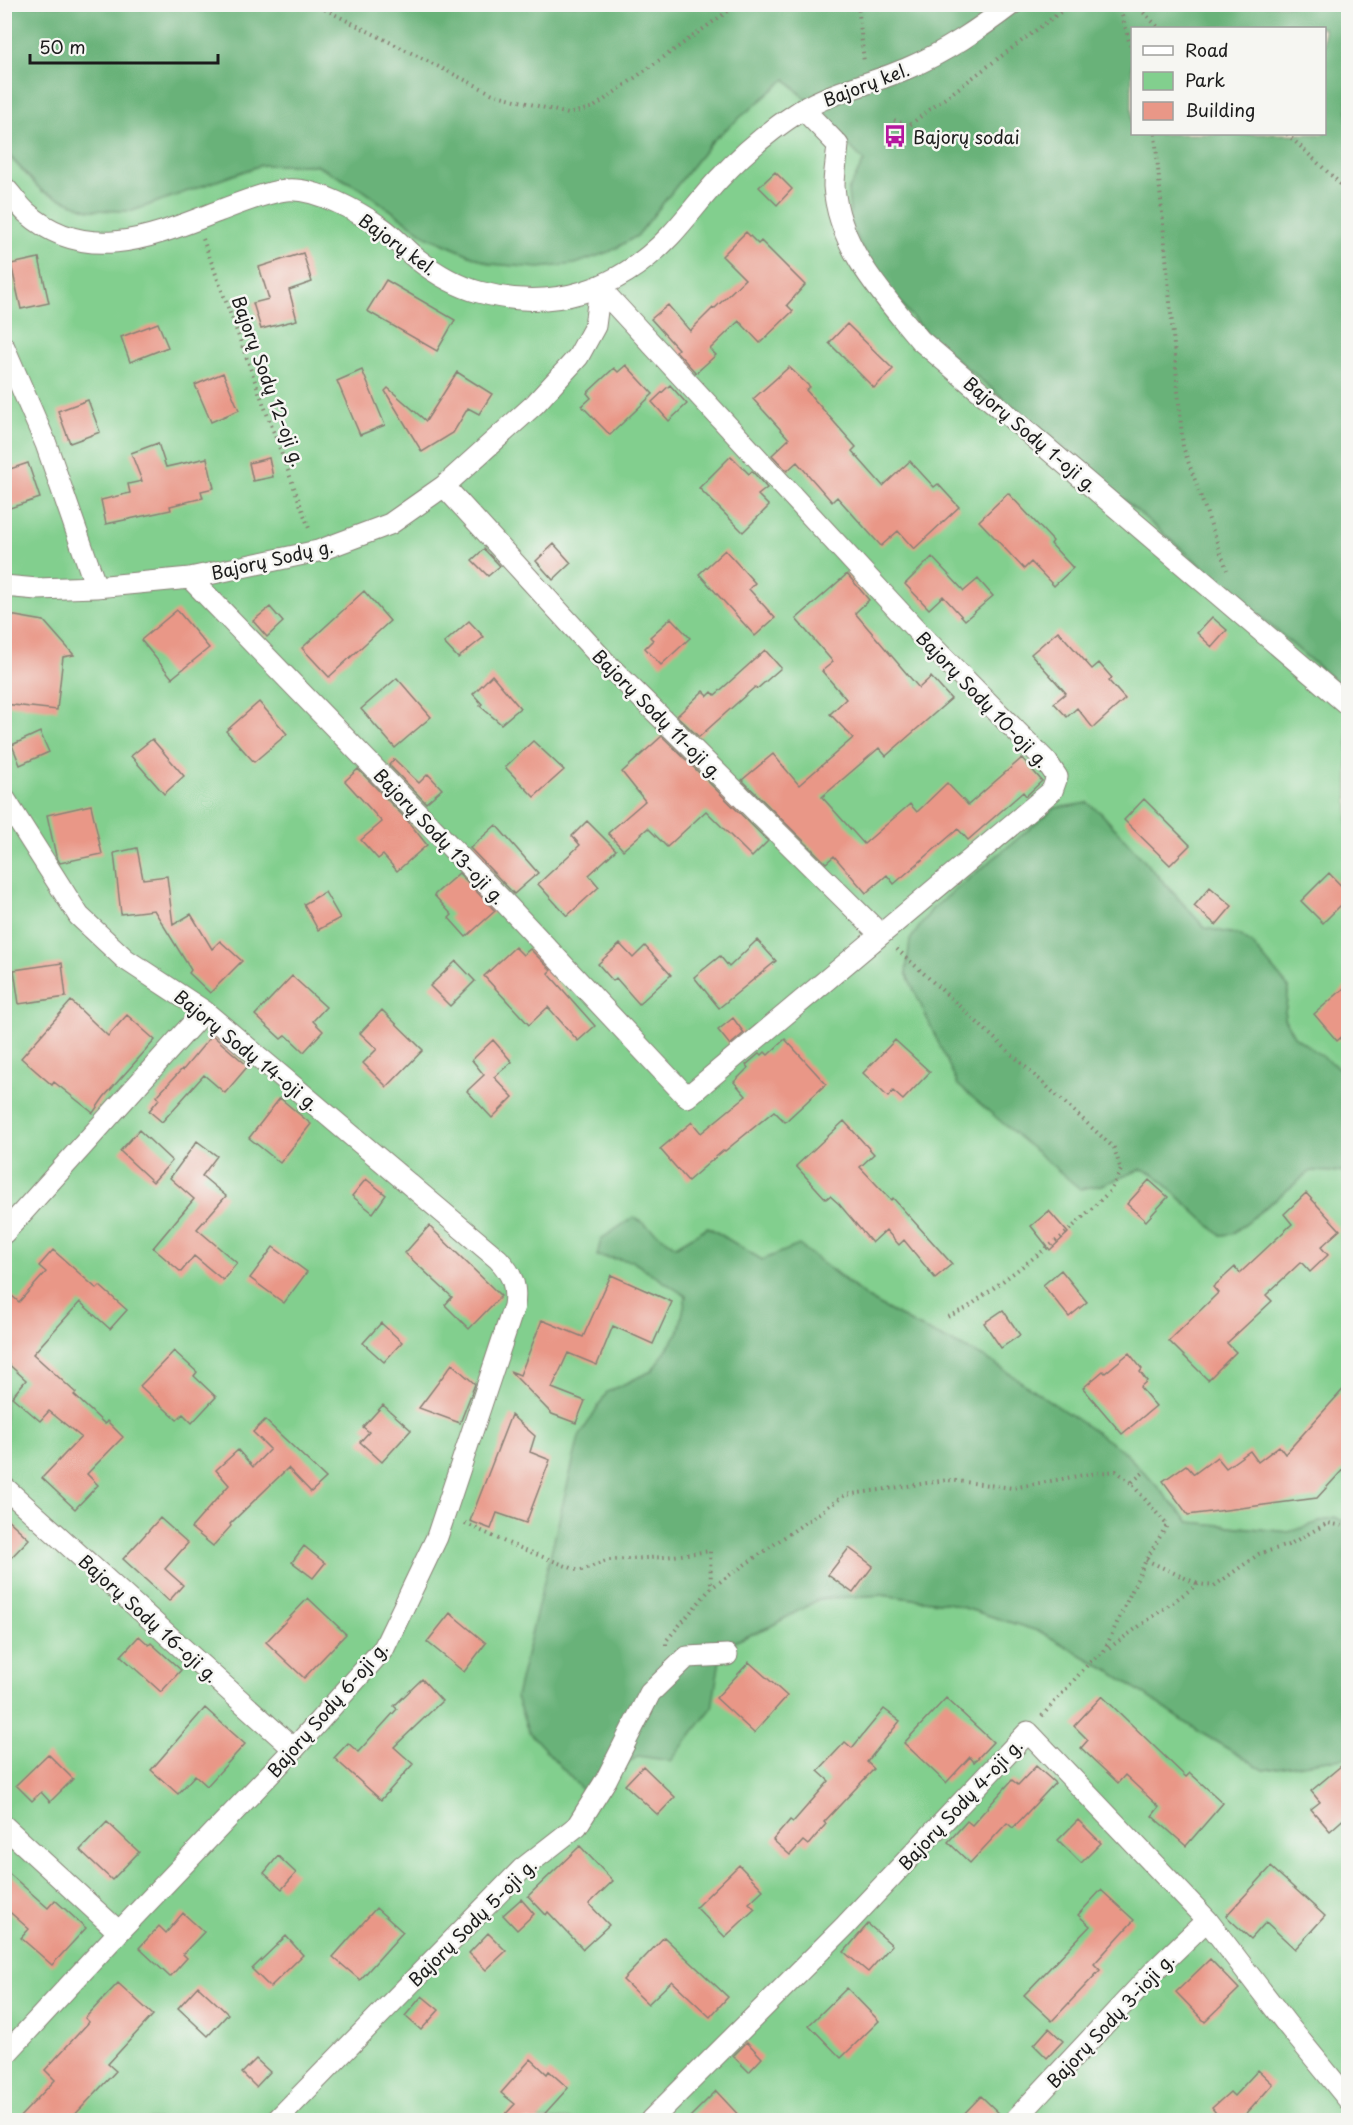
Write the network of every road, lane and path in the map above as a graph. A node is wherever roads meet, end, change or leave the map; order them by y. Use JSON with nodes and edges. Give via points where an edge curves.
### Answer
{"nodes":[{"id":1,"x":314,"y":4,"type":"edge"},
{"id":2,"x":738,"y":4,"type":"edge"},
{"id":3,"x":858,"y":4,"type":"edge"},
{"id":4,"x":1012,"y":4,"type":"edge"},
{"id":5,"x":1071,"y":4,"type":"edge"},
{"id":6,"x":1119,"y":4,"type":"edge"},
{"id":7,"x":1135,"y":4,"type":"edge"},
{"id":8,"x":1158,"y":27,"type":"edge"},
{"id":9,"x":1131,"y":48,"type":"edge"},
{"id":10,"x":867,"y":83,"type":"junction"},
{"id":11,"x":803,"y":109,"type":"junction"},
{"id":12,"x":894,"y":120,"type":"dead end"},
{"id":13,"x":1155,"y":135,"type":"edge"},
{"id":14,"x":1288,"y":135,"type":"edge"},
{"id":15,"x":4,"y":187,"type":"edge"},
{"id":16,"x":1348,"y":191,"type":"edge"},
{"id":17,"x":196,"y":220,"type":"junction"},
{"id":18,"x":600,"y":288,"type":"junction"},
{"id":19,"x":4,"y":346,"type":"edge"},
{"id":20,"x":444,"y":486,"type":"junction"},
{"id":21,"x":318,"y":551,"type":"junction"},
{"id":22,"x":190,"y":578,"type":"junction"},
{"id":23,"x":4,"y":586,"type":"edge"},
{"id":24,"x":96,"y":587,"type":"junction"},
{"id":25,"x":1242,"y":613,"type":"junction"},
{"id":26,"x":1348,"y":705,"type":"edge"},
{"id":27,"x":4,"y":798,"type":"edge"},
{"id":28,"x":880,"y":933,"type":"junction"},
{"id":29,"x":204,"y":1011,"type":"junction"},
{"id":30,"x":687,"y":1097,"type":"joint"},
{"id":31,"x":4,"y":1233,"type":"edge"},
{"id":32,"x":514,"y":1282,"type":"joint"},
{"id":33,"x":947,"y":1317,"type":"dead end"},
{"id":34,"x":1144,"y":1472,"type":"dead end"},
{"id":35,"x":1131,"y":1483,"type":"junction"},
{"id":36,"x":4,"y":1487,"type":"edge"},
{"id":37,"x":445,"y":1513,"type":"junction"},
{"id":38,"x":1348,"y":1527,"type":"edge"},
{"id":39,"x":1146,"y":1560,"type":"junction"},
{"id":40,"x":1198,"y":1584,"type":"junction"},
{"id":41,"x":711,"y":1588,"type":"junction"},
{"id":42,"x":1104,"y":1652,"type":"junction"},
{"id":43,"x":728,"y":1655,"type":"dead end"},
{"id":44,"x":668,"y":1675,"type":"junction"},
{"id":45,"x":1028,"y":1732,"type":"junction"},
{"id":46,"x":294,"y":1749,"type":"junction"},
{"id":47,"x":4,"y":1826,"type":"edge"},
{"id":48,"x":1207,"y":1920,"type":"junction"},
{"id":49,"x":119,"y":1932,"type":"junction"},
{"id":50,"x":4,"y":2056,"type":"edge"},
{"id":51,"x":1348,"y":2099,"type":"edge"},
{"id":52,"x":278,"y":2121,"type":"edge"},
{"id":53,"x":651,"y":2121,"type":"edge"},
{"id":54,"x":1015,"y":2121,"type":"edge"}],
"edges":[{"from":1,"to":2,"type":"path","via":[[493,94],[568,114],[594,107]]},
{"from":3,"to":10,"type":"path"},
{"from":4,"to":10,"type":"street","name":"Bajorų kel.","via":[[937,55]]},
{"from":5,"to":12,"type":"path","via":[[909,126]]},
{"from":6,"to":9,"type":"path"},
{"from":7,"to":8,"type":"path"},
{"from":10,"to":11,"type":"street","name":"Bajorų kel."},
{"from":11,"to":18,"type":"street","name":"Bajorų kel.","via":[[766,135],[720,177],[669,237],[638,266]]},
{"from":11,"to":25,"type":"street","name":"Bajorų Sodų 1-oji g.","via":[[838,145],[834,185],[838,212],[852,248],[875,286],[920,340]]},
{"from":13,"to":25,"type":"path","via":[[1184,447]]},
{"from":14,"to":16,"type":"path"},
{"from":15,"to":17,"type":"street","name":"Bajorų kel.","via":[[26,212],[71,239],[102,244],[128,241]]},
{"from":17,"to":18,"type":"street","name":"Bajorų kel.","via":[[286,190],[312,193],[383,229],[416,259],[477,291],[514,299],[555,298]]},
{"from":17,"to":21,"type":"path","name":"Bajorų Sodų 12-oji g."},
{"from":18,"to":20,"type":"street","name":"Bajorų Sodų g.","via":[[595,326],[578,357],[535,404]]},
{"from":18,"to":28,"type":"street","name":"Bajorų Sodų 10-oji g.","via":[[1057,777],[1052,791]]},
{"from":19,"to":24,"type":"street","via":[[46,444]]},
{"from":20,"to":21,"type":"street","name":"Bajorų Sodų g.","via":[[390,524]]},
{"from":20,"to":28,"type":"street","name":"Bajorų Sodų 11-oji g.","via":[[607,663]]},
{"from":21,"to":22,"type":"street","name":"Bajorų Sodų g."},
{"from":22,"to":24,"type":"street","name":"Bajorų Sodų g."},
{"from":22,"to":30,"type":"street","name":"Bajorų Sodų 13-oji g."},
{"from":23,"to":24,"type":"street","name":"Bajorų Sodų g."},
{"from":25,"to":26,"type":"street","name":"Bajorų Sodų 1-oji g."},
{"from":27,"to":29,"type":"street","name":"Bajorų Sodų 14-oji g.","via":[[79,916],[125,959]]},
{"from":28,"to":30,"type":"street","name":"Bajorų Sodų 10-oji g."},
{"from":28,"to":33,"type":"path","via":[[1114,1148],[1121,1170],[1110,1191],[1064,1235],[967,1308]]},
{"from":29,"to":31,"type":"street"},
{"from":29,"to":32,"type":"street","name":"Bajorų Sodų 14-oji g.","via":[[498,1259]]},
{"from":32,"to":37,"type":"street","name":"Bajorų Sodų 6-oji g.","via":[[514,1306]]},
{"from":34,"to":35,"type":"path"},
{"from":35,"to":39,"type":"path","via":[[1167,1525]]},
{"from":35,"to":41,"type":"path","via":[[1116,1471],[1012,1488],[948,1480],[845,1495]]},
{"from":36,"to":46,"type":"street","name":"Bajorų Sodų 16-oji g."},
{"from":37,"to":41,"type":"path","via":[[579,1571],[609,1560],[710,1551]]},
{"from":37,"to":46,"type":"street","name":"Bajorų Sodų 6-oji g.","via":[[384,1648]]},
{"from":38,"to":40,"type":"path","via":[[1328,1523],[1288,1545],[1260,1554],[1214,1586]]},
{"from":39,"to":40,"type":"path"},
{"from":39,"to":42,"type":"path"},
{"from":40,"to":42,"type":"path"},
{"from":41,"to":44,"type":"path","via":[[666,1641]]},
{"from":42,"to":45,"type":"path","via":[[1091,1660]]},
{"from":43,"to":44,"type":"street","name":"Bajorų Sodų 5-oji g.","via":[[687,1657]]},
{"from":44,"to":52,"type":"street","name":"Bajorų Sodų 5-oji g.","via":[[650,1693],[606,1780],[577,1826],[522,1869]]},
{"from":45,"to":48,"type":"street","name":"Bajorų Sodų 4-oji g."},
{"from":45,"to":53,"type":"street","name":"Bajorų Sodų 4-oji g.","via":[[844,1927]]},
{"from":46,"to":49,"type":"street","name":"Bajorų Sodų 6-oji g."},
{"from":47,"to":49,"type":"street"},
{"from":48,"to":51,"type":"street","name":"Bajorų Sodų 4-oji g."},
{"from":48,"to":54,"type":"street","name":"Bajorų Sodų 3-ioji g."},
{"from":49,"to":50,"type":"street","name":"Bajorų Sodų 6-oji g."}]}
